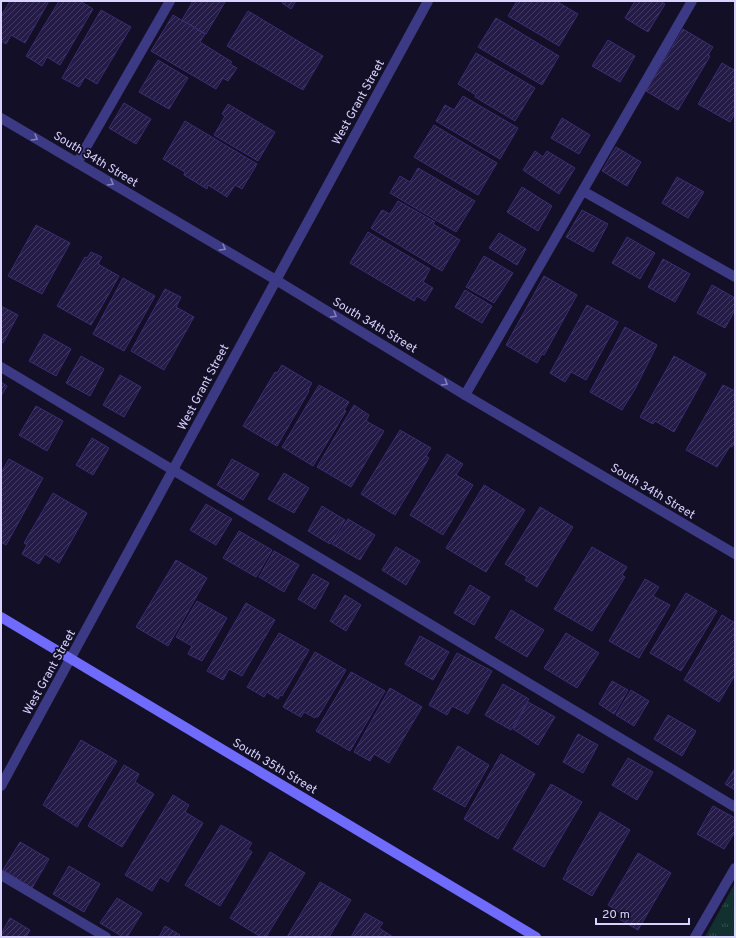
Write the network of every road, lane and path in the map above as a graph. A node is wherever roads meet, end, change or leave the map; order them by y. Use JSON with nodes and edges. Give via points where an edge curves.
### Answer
{"nodes":[{"id":1,"x":170,"y":1,"type":"edge"},
{"id":2,"x":428,"y":1,"type":"edge"},
{"id":3,"x":692,"y":1,"type":"edge"},
{"id":4,"x":1,"y":118,"type":"edge"},
{"id":5,"x":77,"y":163,"type":"junction"},
{"id":6,"x":583,"y":191,"type":"junction"},
{"id":7,"x":735,"y":277,"type":"edge"},
{"id":8,"x":276,"y":280,"type":"junction"},
{"id":9,"x":1,"y":367,"type":"edge"},
{"id":10,"x":465,"y":395,"type":"junction"},
{"id":11,"x":174,"y":470,"type":"junction"},
{"id":12,"x":735,"y":554,"type":"edge"},
{"id":13,"x":1,"y":617,"type":"edge"},
{"id":14,"x":71,"y":660,"type":"junction"},
{"id":15,"x":1,"y":786,"type":"edge"},
{"id":16,"x":735,"y":807,"type":"edge"},
{"id":17,"x":735,"y":868,"type":"edge"},
{"id":18,"x":1,"y":874,"type":"edge"},
{"id":19,"x":106,"y":937,"type":"edge"},
{"id":20,"x":536,"y":937,"type":"edge"},
{"id":21,"x":696,"y":937,"type":"edge"}],
"edges":[{"from":1,"to":5,"type":"street"},
{"from":2,"to":8,"type":"street","name":"West Grant Street"},
{"from":3,"to":6,"type":"street"},
{"from":4,"to":5,"type":"street","name":"South 34th Street","one_way":true},
{"from":5,"to":8,"type":"street","name":"South 34th Street","one_way":true},
{"from":6,"to":7,"type":"street"},
{"from":6,"to":10,"type":"street"},
{"from":8,"to":10,"type":"street","name":"South 34th Street","one_way":true},
{"from":8,"to":11,"type":"street","name":"West Grant Street"},
{"from":9,"to":11,"type":"street"},
{"from":10,"to":12,"type":"street","name":"South 34th Street"},
{"from":11,"to":14,"type":"street","name":"West Grant Street"},
{"from":11,"to":16,"type":"street"},
{"from":13,"to":14,"type":"main road","name":"South 35th Street"},
{"from":14,"to":15,"type":"street","name":"West Grant Street"},
{"from":14,"to":20,"type":"main road","name":"South 35th Street"},
{"from":17,"to":21,"type":"street"},
{"from":18,"to":19,"type":"street"}]}
